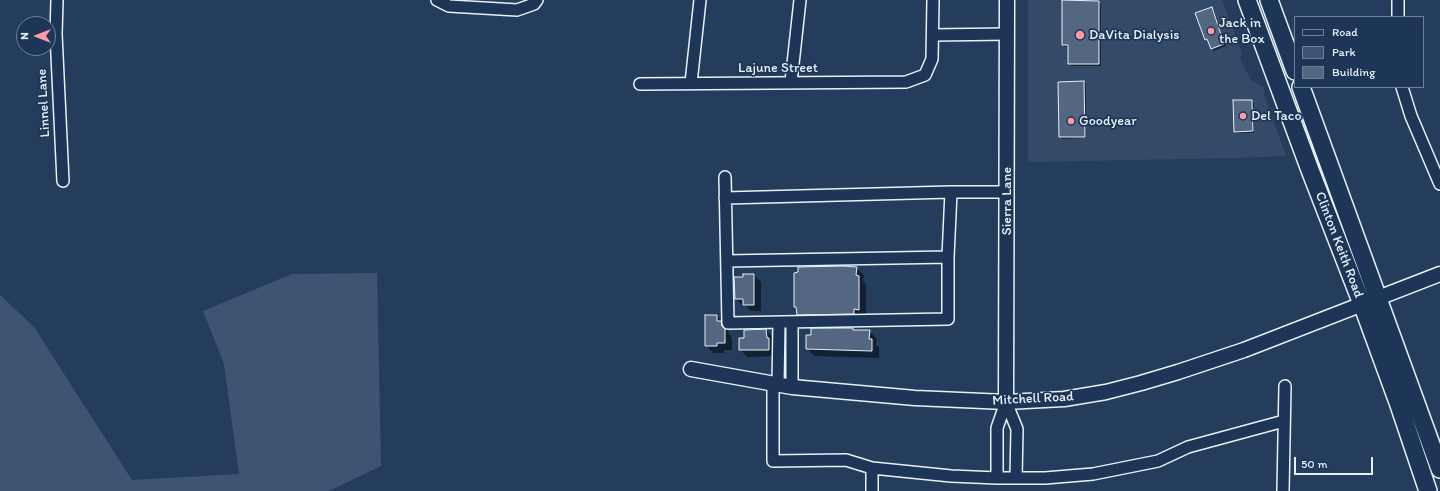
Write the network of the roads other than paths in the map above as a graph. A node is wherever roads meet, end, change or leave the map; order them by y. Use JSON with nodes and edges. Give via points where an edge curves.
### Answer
{"nodes":[{"id":1,"x":57,"y":0,"type":"edge"},
{"id":2,"x":437,"y":0,"type":"edge"},
{"id":3,"x":537,"y":0,"type":"edge"},
{"id":4,"x":700,"y":0,"type":"edge"},
{"id":5,"x":800,"y":0,"type":"edge"},
{"id":6,"x":933,"y":0,"type":"edge"},
{"id":7,"x":1007,"y":0,"type":"edge"},
{"id":8,"x":1247,"y":0,"type":"edge"},
{"id":9,"x":1269,"y":0,"type":"edge"},
{"id":10,"x":1398,"y":0,"type":"edge"},
{"id":11,"x":1398,"y":16,"type":"edge"},
{"id":12,"x":1007,"y":34,"type":"junction"},
{"id":13,"x":933,"y":35,"type":"junction"},
{"id":14,"x":1294,"y":68,"type":"edge"},
{"id":15,"x":791,"y":82,"type":"junction"},
{"id":16,"x":690,"y":83,"type":"junction"},
{"id":17,"x":640,"y":84,"type":"dead end"},
{"id":18,"x":1301,"y":88,"type":"edge"},
{"id":19,"x":1402,"y":88,"type":"edge"},
{"id":20,"x":725,"y":177,"type":"dead end"},
{"id":21,"x":63,"y":181,"type":"dead end"},
{"id":22,"x":1440,"y":184,"type":"edge"},
{"id":23,"x":951,"y":192,"type":"junction"},
{"id":24,"x":1007,"y":192,"type":"junction"},
{"id":25,"x":725,"y":198,"type":"junction"},
{"id":26,"x":948,"y":257,"type":"junction"},
{"id":27,"x":727,"y":261,"type":"junction"},
{"id":28,"x":1440,"y":274,"type":"edge"},
{"id":29,"x":1378,"y":298,"type":"junction"},
{"id":30,"x":1362,"y":304,"type":"junction"},
{"id":31,"x":792,"y":322,"type":"junction"},
{"id":32,"x":779,"y":323,"type":"junction"},
{"id":33,"x":691,"y":369,"type":"dead end"},
{"id":34,"x":781,"y":385,"type":"junction"},
{"id":35,"x":1285,"y":386,"type":"dead end"},
{"id":36,"x":1006,"y":402,"type":"junction"},
{"id":37,"x":1284,"y":421,"type":"junction"},
{"id":38,"x":872,"y":468,"type":"junction"},
{"id":39,"x":1440,"y":469,"type":"edge"},
{"id":40,"x":997,"y":478,"type":"junction"},
{"id":41,"x":1016,"y":478,"type":"junction"},
{"id":42,"x":872,"y":491,"type":"edge"},
{"id":43,"x":1284,"y":491,"type":"edge"},
{"id":44,"x":1428,"y":491,"type":"edge"}],
"edges":[{"from":1,"to":21,"type":"street","name":"Linnel Lane","via":[[56,34]]},
{"from":2,"to":3,"type":"street","via":[[449,6],[517,10],[534,4]]},
{"from":4,"to":16,"type":"street"},
{"from":5,"to":15,"type":"street"},
{"from":6,"to":13,"type":"street"},
{"from":7,"to":12,"type":"street","name":"Sierra Lane"},
{"from":8,"to":30,"type":"main road","name":"Clinton Keith Road"},
{"from":9,"to":14,"type":"main road"},
{"from":10,"to":11,"type":"street"},
{"from":12,"to":13,"type":"street"},
{"from":12,"to":24,"type":"street","name":"Sierra Lane"},
{"from":13,"to":15,"type":"street","name":"Lajune Street","via":[[932,59],[925,75],[906,82]]},
{"from":15,"to":16,"type":"street","name":"Lajune Street"},
{"from":16,"to":17,"type":"street","name":"Lajune Street"},
{"from":18,"to":29,"type":"main road","name":"Clinton Keith Road"},
{"from":19,"to":22,"type":"street","via":[[1411,116]]},
{"from":20,"to":25,"type":"street"},
{"from":23,"to":24,"type":"street"},
{"from":23,"to":25,"type":"street"},
{"from":23,"to":26,"type":"street"},
{"from":24,"to":36,"type":"street","name":"Sierra Lane"},
{"from":25,"to":27,"type":"street"},
{"from":26,"to":27,"type":"street"},
{"from":26,"to":31,"type":"street","via":[[948,319]]},
{"from":27,"to":32,"type":"street","via":[[728,324]]},
{"from":28,"to":29,"type":"street","name":"Mitchell Road"},
{"from":29,"to":30,"type":"street","name":"Mitchell Road"},
{"from":29,"to":39,"type":"main road","name":"Clinton Keith Road"},
{"from":30,"to":36,"type":"street","name":"Mitchell Road","via":[[1244,350],[1141,383],[1064,399]]},
{"from":30,"to":44,"type":"main road","name":"Clinton Keith Road"},
{"from":31,"to":32,"type":"street"},
{"from":31,"to":34,"type":"street"},
{"from":32,"to":34,"type":"street"},
{"from":33,"to":34,"type":"street","name":"Mitchell Road"},
{"from":34,"to":36,"type":"street","name":"Mitchell Road","via":[[915,398]]},
{"from":34,"to":38,"type":"street","via":[[773,461],[846,460]]},
{"from":35,"to":37,"type":"street"},
{"from":36,"to":40,"type":"street","via":[[997,428]]},
{"from":36,"to":41,"type":"street","via":[[1017,429]]},
{"from":37,"to":41,"type":"street","via":[[1188,447],[1158,461],[1093,474]]},
{"from":37,"to":43,"type":"street"},
{"from":38,"to":40,"type":"street"},
{"from":38,"to":42,"type":"street"},
{"from":40,"to":41,"type":"street"}]}
